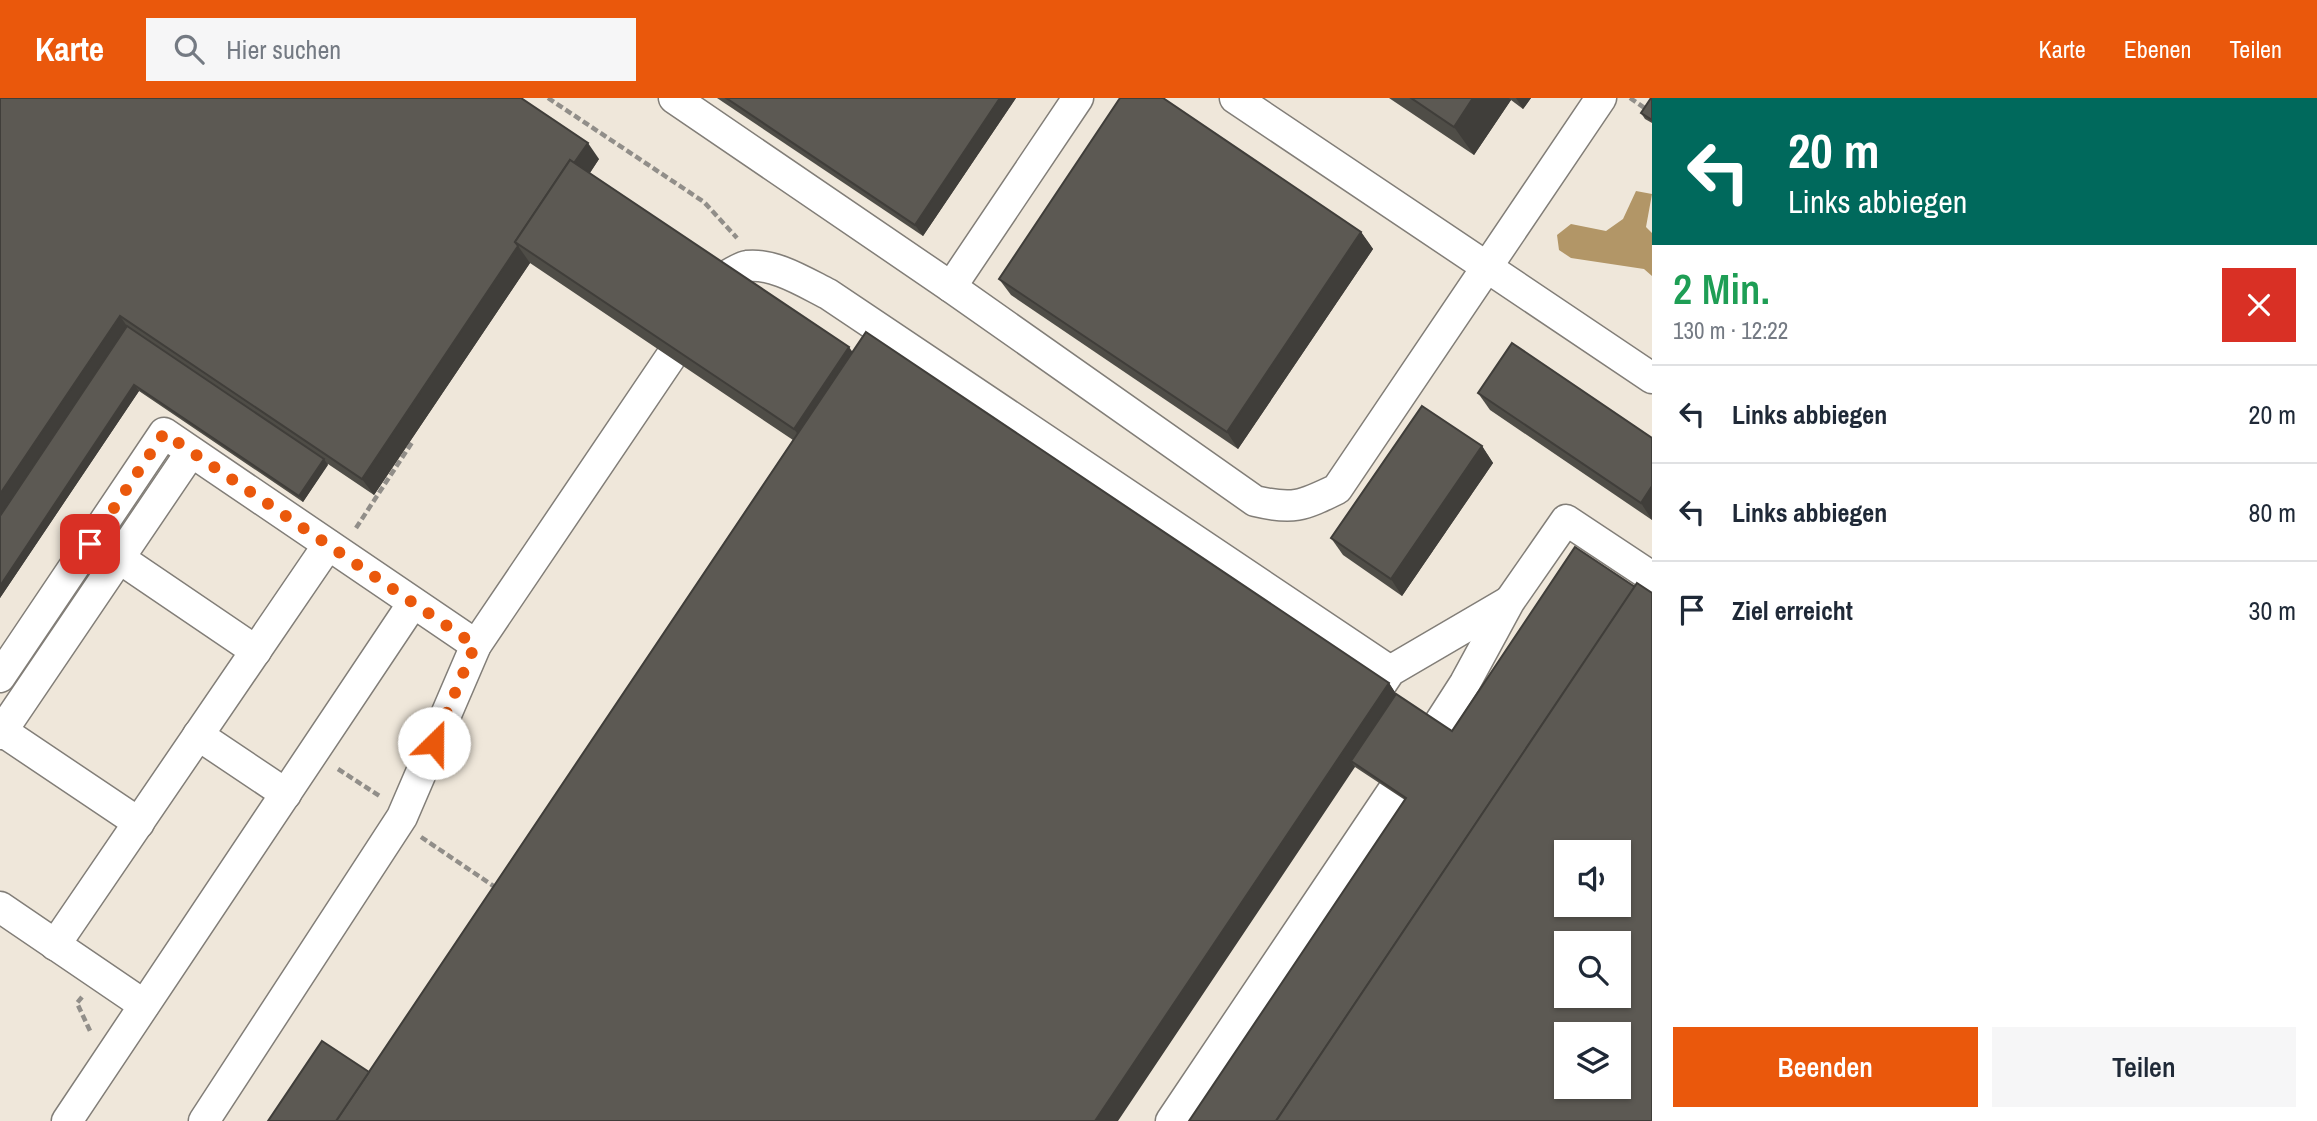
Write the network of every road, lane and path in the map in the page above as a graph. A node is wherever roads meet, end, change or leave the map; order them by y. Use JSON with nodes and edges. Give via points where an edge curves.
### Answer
{"nodes":[{"id":1,"x":548,"y":98,"type":"edge"},
{"id":2,"x":674,"y":98,"type":"edge"},
{"id":3,"x":1078,"y":98,"type":"edge"},
{"id":4,"x":1235,"y":98,"type":"edge"},
{"id":5,"x":1601,"y":98,"type":"edge"},
{"id":6,"x":1630,"y":98,"type":"edge"},
{"id":7,"x":1652,"y":101,"type":"edge"},
{"id":8,"x":1487,"y":266,"type":"junction"},
{"id":9,"x":764,"y":267,"type":"junction"},
{"id":10,"x":726,"y":276,"type":"edge"},
{"id":11,"x":951,"y":287,"type":"junction"},
{"id":12,"x":670,"y":358,"type":"edge"},
{"id":13,"x":1652,"y":378,"type":"edge"},
{"id":14,"x":191,"y":452,"type":"junction"},
{"id":15,"x":328,"y":545,"type":"junction"},
{"id":16,"x":119,"y":558,"type":"junction"},
{"id":17,"x":1652,"y":577,"type":"edge"},
{"id":18,"x":1509,"y":602,"type":"junction"},
{"id":19,"x":413,"y":603,"type":"junction"},
{"id":20,"x":475,"y":645,"type":"junction"},
{"id":21,"x":256,"y":651,"type":"junction"},
{"id":22,"x":0,"y":677,"type":"edge"},
{"id":23,"x":1438,"y":725,"type":"edge"},
{"id":24,"x":1,"y":733,"type":"edge"},
{"id":25,"x":198,"y":735,"type":"junction"},
{"id":26,"x":1392,"y":792,"type":"edge"},
{"id":27,"x":286,"y":793,"type":"junction"},
{"id":28,"x":139,"y":823,"type":"junction"},
{"id":29,"x":0,"y":906,"type":"edge"},
{"id":30,"x":55,"y":944,"type":"junction"},
{"id":31,"x":144,"y":1005,"type":"junction"},
{"id":32,"x":67,"y":1121,"type":"edge"},
{"id":33,"x":204,"y":1121,"type":"edge"},
{"id":34,"x":1171,"y":1121,"type":"edge"}],
"edges":[{"from":1,"to":9,"type":"path","via":[[704,202]]},
{"from":2,"to":11,"type":"lane"},
{"from":3,"to":11,"type":"lane"},
{"from":4,"to":8,"type":"lane"},
{"from":5,"to":8,"type":"lane"},
{"from":6,"to":7,"type":"path","via":[[1646,109]]},
{"from":8,"to":11,"type":"lane","via":[[1337,489],[1307,503],[1281,507],[1255,501]]},
{"from":8,"to":13,"type":"lane"},
{"from":9,"to":10,"type":"lane","via":[[744,266]]},
{"from":9,"to":18,"type":"lane","via":[[828,294],[1385,678]]},
{"from":12,"to":20,"type":"lane"},
{"from":14,"to":15,"type":"lane"},
{"from":14,"to":16,"type":"lane"},
{"from":14,"to":22,"type":"lane","via":[[164,433]]},
{"from":15,"to":19,"type":"lane"},
{"from":15,"to":21,"type":"lane"},
{"from":16,"to":21,"type":"lane"},
{"from":16,"to":24,"type":"lane"},
{"from":17,"to":18,"type":"lane","via":[[1610,560],[1566,520]]},
{"from":18,"to":23,"type":"lane"},
{"from":19,"to":20,"type":"lane"},
{"from":19,"to":27,"type":"lane"},
{"from":20,"to":33,"type":"lane","via":[[402,817]]},
{"from":21,"to":25,"type":"lane"},
{"from":24,"to":28,"type":"lane"},
{"from":25,"to":27,"type":"lane"},
{"from":25,"to":28,"type":"lane"},
{"from":26,"to":34,"type":"lane"},
{"from":27,"to":31,"type":"lane"},
{"from":28,"to":30,"type":"lane"},
{"from":29,"to":30,"type":"lane"},
{"from":30,"to":31,"type":"lane"},
{"from":31,"to":32,"type":"lane"}]}
